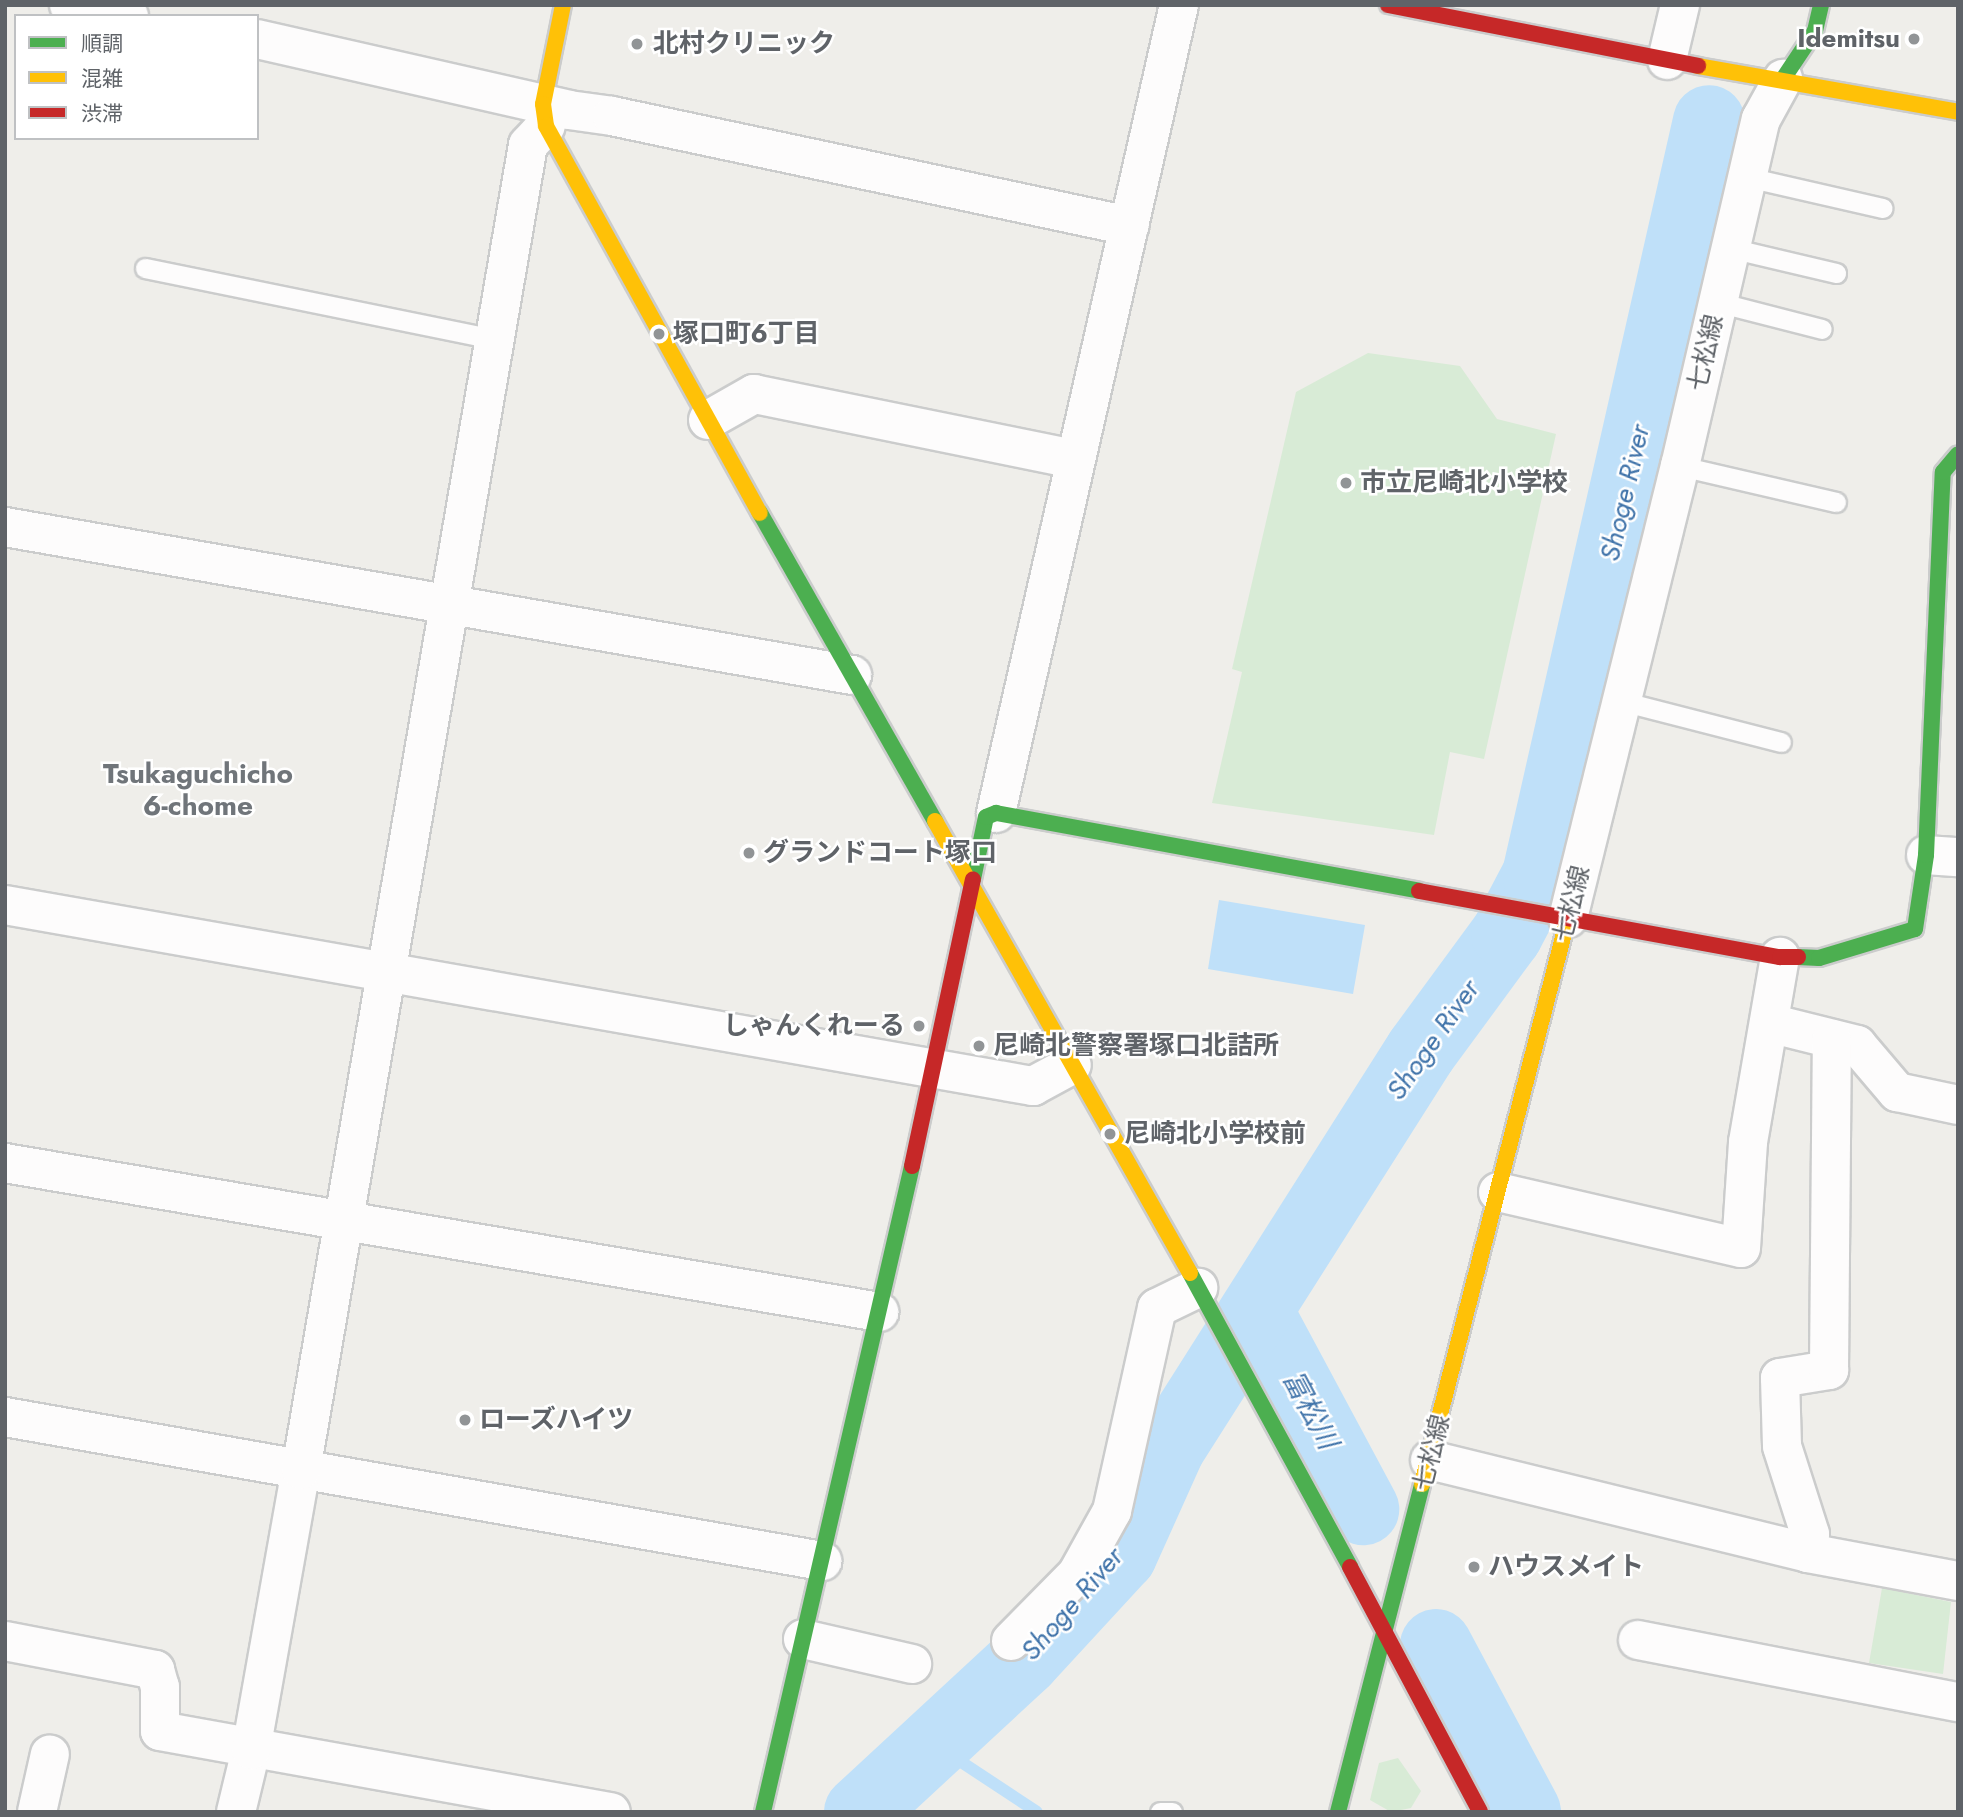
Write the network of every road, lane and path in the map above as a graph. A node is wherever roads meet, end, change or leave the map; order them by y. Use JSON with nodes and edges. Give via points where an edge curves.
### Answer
{"nodes":[{"id":1,"x":69,"y":5,"type":"edge"},
{"id":2,"x":563,"y":5,"type":"edge"},
{"id":3,"x":1179,"y":5,"type":"edge"},
{"id":4,"x":1388,"y":5,"type":"edge"},
{"id":5,"x":1680,"y":5,"type":"edge"},
{"id":6,"x":1821,"y":5,"type":"edge"},
{"id":7,"x":1471,"y":13,"type":"edge"},
{"id":8,"x":118,"y":14,"type":"edge"},
{"id":9,"x":259,"y":40,"type":"edge"},
{"id":10,"x":1667,"y":60,"type":"junction"},
{"id":11,"x":1783,"y":79,"type":"junction"},
{"id":12,"x":1958,"y":112,"type":"edge"},
{"id":13,"x":545,"y":115,"type":"junction"},
{"id":14,"x":1747,"y":177,"type":"junction"},
{"id":15,"x":1882,"y":208,"type":"dead end"},
{"id":16,"x":1129,"y":226,"type":"junction"},
{"id":17,"x":1730,"y":247,"type":"junction"},
{"id":18,"x":145,"y":268,"type":"dead end"},
{"id":19,"x":1836,"y":273,"type":"dead end"},
{"id":20,"x":1717,"y":302,"type":"junction"},
{"id":21,"x":1822,"y":329,"type":"dead end"},
{"id":22,"x":495,"y":339,"type":"junction"},
{"id":23,"x":731,"y":407,"type":"junction"},
{"id":24,"x":1958,"y":454,"type":"edge"},
{"id":25,"x":1074,"y":459,"type":"junction"},
{"id":26,"x":1681,"y":467,"type":"junction"},
{"id":27,"x":1836,"y":502,"type":"dead end"},
{"id":28,"x":5,"y":527,"type":"edge"},
{"id":29,"x":450,"y":603,"type":"junction"},
{"id":30,"x":1935,"y":653,"type":"junction"},
{"id":31,"x":1958,"y":655,"type":"edge"},
{"id":32,"x":852,"y":675,"type":"junction"},
{"id":33,"x":1621,"y":701,"type":"junction"},
{"id":34,"x":1781,"y":742,"type":"dead end"},
{"id":35,"x":988,"y":826,"type":"junction"},
{"id":36,"x":1942,"y":856,"type":"edge"},
{"id":37,"x":973,"y":891,"type":"junction"},
{"id":38,"x":5,"y":905,"type":"edge"},
{"id":39,"x":1554,"y":916,"type":"junction"},
{"id":40,"x":1780,"y":957,"type":"junction"},
{"id":41,"x":387,"y":971,"type":"junction"},
{"id":42,"x":1769,"y":1023,"type":"junction"},
{"id":43,"x":1832,"y":1039,"type":"junction"},
{"id":44,"x":1072,"y":1065,"type":"junction"},
{"id":45,"x":934,"y":1071,"type":"junction"},
{"id":46,"x":1958,"y":1105,"type":"edge"},
{"id":47,"x":5,"y":1163,"type":"edge"},
{"id":48,"x":1498,"y":1192,"type":"junction"},
{"id":49,"x":343,"y":1222,"type":"junction"},
{"id":50,"x":1203,"y":1296,"type":"junction"},
{"id":51,"x":879,"y":1311,"type":"junction"},
{"id":52,"x":5,"y":1417,"type":"edge"},
{"id":53,"x":1430,"y":1460,"type":"junction"},
{"id":54,"x":301,"y":1470,"type":"junction"},
{"id":55,"x":1808,"y":1553,"type":"junction"},
{"id":56,"x":821,"y":1561,"type":"junction"},
{"id":57,"x":1958,"y":1581,"type":"edge"},
{"id":58,"x":1385,"y":1636,"type":"junction"},
{"id":59,"x":803,"y":1639,"type":"junction"},
{"id":60,"x":1638,"y":1640,"type":"dead end"},
{"id":61,"x":5,"y":1641,"type":"edge"},
{"id":62,"x":1010,"y":1641,"type":"dead end"},
{"id":63,"x":912,"y":1664,"type":"dead end"},
{"id":64,"x":1958,"y":1702,"type":"edge"},
{"id":65,"x":251,"y":1750,"type":"junction"},
{"id":66,"x":50,"y":1754,"type":"dead end"},
{"id":67,"x":555,"y":1807,"type":"edge"},
{"id":68,"x":37,"y":1812,"type":"edge"},
{"id":69,"x":236,"y":1812,"type":"edge"},
{"id":70,"x":611,"y":1812,"type":"edge"},
{"id":71,"x":764,"y":1812,"type":"edge"},
{"id":72,"x":1160,"y":1812,"type":"edge"},
{"id":73,"x":1172,"y":1812,"type":"edge"},
{"id":74,"x":1338,"y":1812,"type":"edge"},
{"id":75,"x":1479,"y":1812,"type":"edge"}],
"edges":[{"from":1,"to":8,"type":"street"},
{"from":2,"to":13,"type":"street"},
{"from":3,"to":16,"type":"street"},
{"from":4,"to":7,"type":"street"},
{"from":5,"to":10,"type":"street"},
{"from":6,"to":11,"type":"street","name":"七松線","via":[[1815,32]]},
{"from":7,"to":10,"type":"street"},
{"from":9,"to":13,"type":"street"},
{"from":10,"to":11,"type":"street"},
{"from":11,"to":12,"type":"street"},
{"from":11,"to":14,"type":"street","name":"七松線","via":[[1761,119]]},
{"from":13,"to":16,"type":"street","via":[[612,116]]},
{"from":13,"to":22,"type":"street","via":[[528,145]]},
{"from":13,"to":23,"type":"street"},
{"from":14,"to":15,"type":"lane"},
{"from":14,"to":17,"type":"street","name":"七松線"},
{"from":16,"to":25,"type":"street"},
{"from":17,"to":19,"type":"lane"},
{"from":17,"to":20,"type":"street","name":"七松線"},
{"from":18,"to":22,"type":"lane"},
{"from":20,"to":21,"type":"lane"},
{"from":20,"to":26,"type":"street","name":"七松線"},
{"from":22,"to":29,"type":"street"},
{"from":23,"to":25,"type":"street"},
{"from":23,"to":32,"type":"street"},
{"from":24,"to":30,"type":"street","via":[[1943,472]]},
{"from":25,"to":35,"type":"street"},
{"from":26,"to":27,"type":"lane"},
{"from":26,"to":33,"type":"street","name":"七松線"},
{"from":28,"to":29,"type":"street"},
{"from":29,"to":32,"type":"street"},
{"from":29,"to":41,"type":"street"},
{"from":30,"to":31,"type":"lane"},
{"from":30,"to":36,"type":"street"},
{"from":32,"to":37,"type":"street"},
{"from":33,"to":34,"type":"lane"},
{"from":33,"to":39,"type":"street","name":"七松線"},
{"from":35,"to":37,"type":"street"},
{"from":35,"to":39,"type":"street"},
{"from":36,"to":40,"type":"street","via":[[1915,929],[1819,958]]},
{"from":37,"to":44,"type":"street"},
{"from":37,"to":45,"type":"street"},
{"from":38,"to":41,"type":"street"},
{"from":39,"to":40,"type":"street"},
{"from":39,"to":48,"type":"street","name":"七松線"},
{"from":40,"to":42,"type":"street"},
{"from":41,"to":45,"type":"street"},
{"from":41,"to":49,"type":"street"},
{"from":42,"to":43,"type":"street"},
{"from":42,"to":48,"type":"street","via":[[1748,1142],[1741,1248]]},
{"from":43,"to":46,"type":"street","via":[[1857,1045],[1897,1092]]},
{"from":43,"to":55,"type":"street","via":[[1829,1370],[1780,1378],[1782,1446],[1810,1534]]},
{"from":44,"to":45,"type":"street","via":[[1033,1086]]},
{"from":44,"to":50,"type":"street"},
{"from":45,"to":51,"type":"street"},
{"from":47,"to":49,"type":"street"},
{"from":48,"to":53,"type":"street","name":"七松線"},
{"from":49,"to":51,"type":"street"},
{"from":49,"to":54,"type":"street"},
{"from":50,"to":58,"type":"street"},
{"from":50,"to":62,"type":"street","via":[[1157,1308],[1112,1511],[1077,1574]]},
{"from":51,"to":56,"type":"street"},
{"from":52,"to":54,"type":"street"},
{"from":53,"to":55,"type":"street"},
{"from":53,"to":58,"type":"street","name":"七松線"},
{"from":54,"to":56,"type":"street"},
{"from":54,"to":65,"type":"street"},
{"from":55,"to":57,"type":"street"},
{"from":56,"to":59,"type":"street"},
{"from":58,"to":74,"type":"street","name":"七松線"},
{"from":58,"to":75,"type":"street"},
{"from":59,"to":63,"type":"street"},
{"from":59,"to":71,"type":"street"},
{"from":60,"to":64,"type":"street"},
{"from":61,"to":65,"type":"street","via":[[155,1670],[160,1687],[160,1731]]},
{"from":65,"to":67,"type":"street"},
{"from":65,"to":69,"type":"street"},
{"from":66,"to":68,"type":"street"},
{"from":67,"to":70,"type":"street"},
{"from":72,"to":73,"type":"lane"}]}
